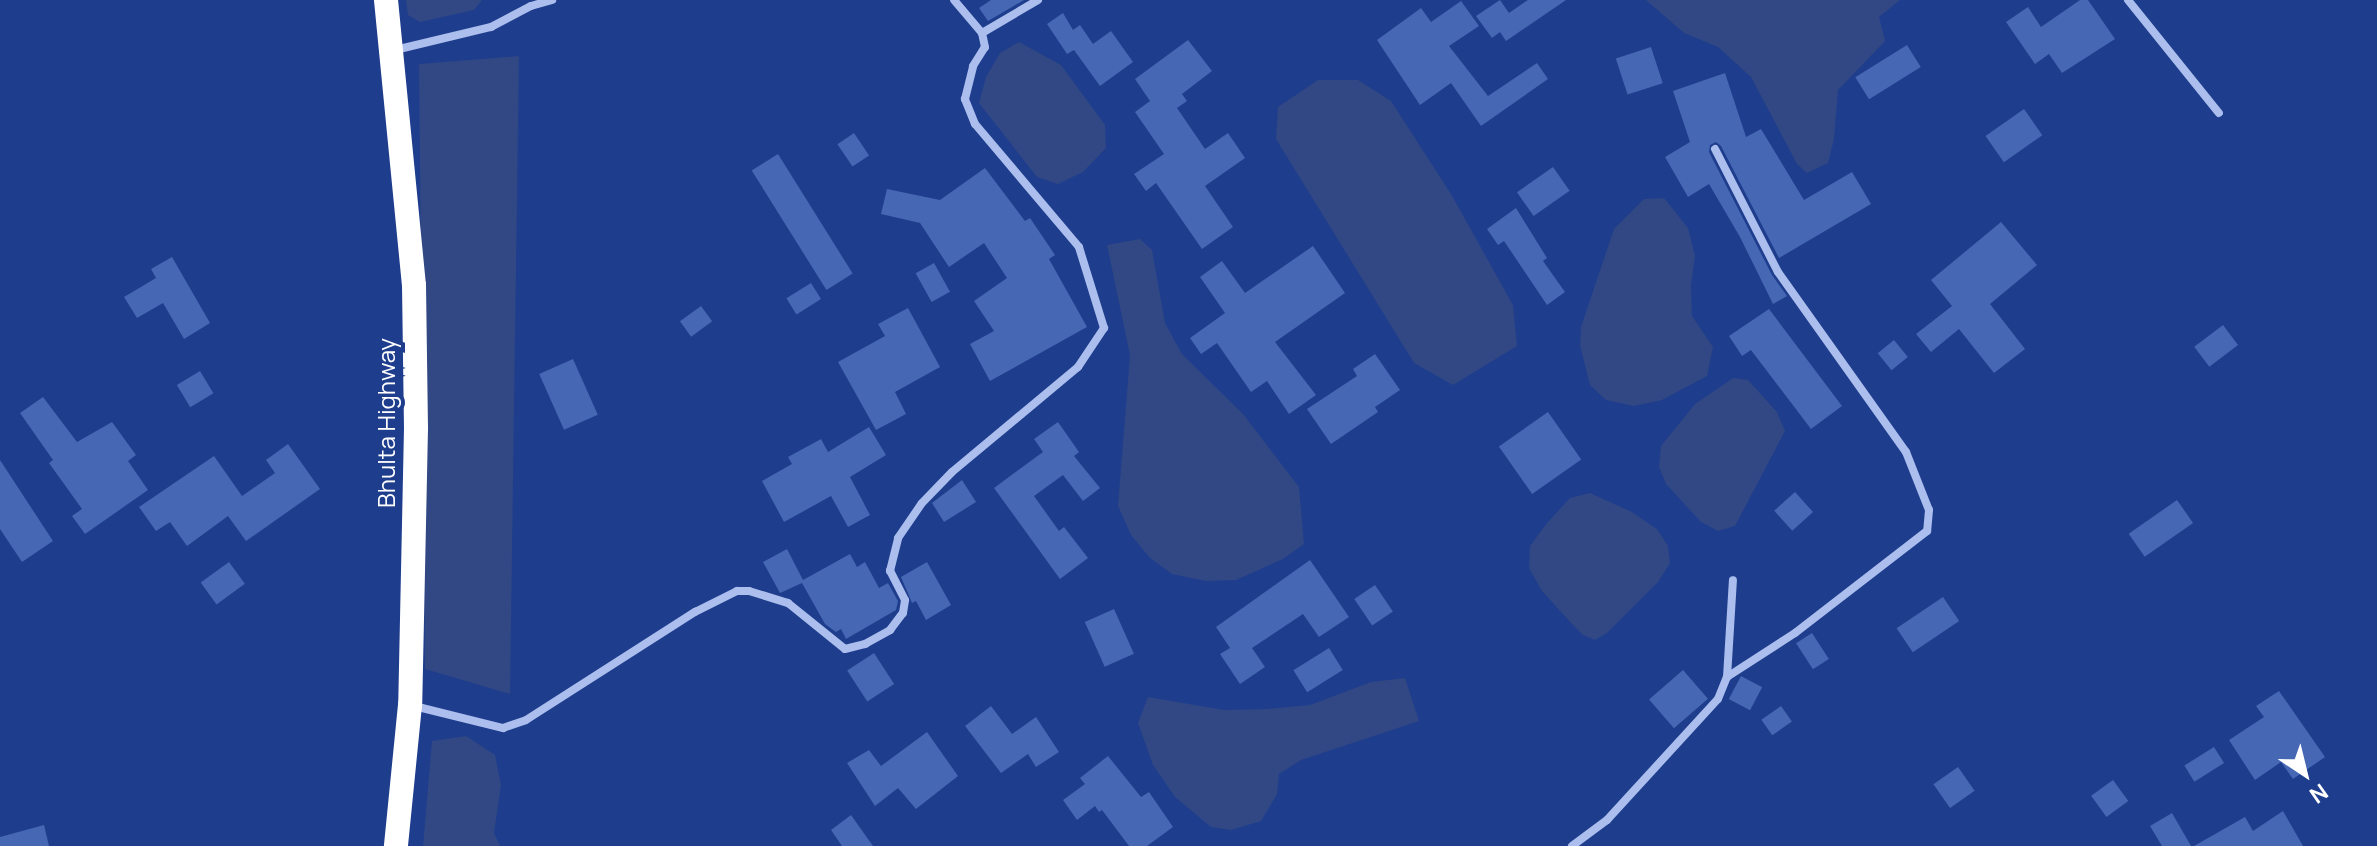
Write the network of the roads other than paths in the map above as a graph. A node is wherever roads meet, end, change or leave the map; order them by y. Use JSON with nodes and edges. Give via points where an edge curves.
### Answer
{"nodes":[{"id":1,"x":386,"y":0,"type":"edge"},
{"id":2,"x":552,"y":0,"type":"edge"},
{"id":3,"x":954,"y":0,"type":"edge"},
{"id":4,"x":1038,"y":0,"type":"edge"},
{"id":5,"x":2128,"y":0,"type":"edge"},
{"id":6,"x":982,"y":33,"type":"junction"},
{"id":7,"x":391,"y":51,"type":"junction"},
{"id":8,"x":2219,"y":113,"type":"dead end"},
{"id":9,"x":1715,"y":149,"type":"dead end"},
{"id":10,"x":1733,"y":580,"type":"dead end"},
{"id":11,"x":1727,"y":677,"type":"junction"},
{"id":12,"x":410,"y":705,"type":"junction"},
{"id":13,"x":396,"y":846,"type":"edge"},
{"id":14,"x":1572,"y":846,"type":"edge"}],
"edges":[{"from":1,"to":7,"type":"highway","name":"Bhulta Highway"},
{"from":2,"to":7,"type":"street","via":[[491,27]]},
{"from":3,"to":6,"type":"street"},
{"from":4,"to":6,"type":"street"},
{"from":5,"to":8,"type":"street"},
{"from":6,"to":12,"type":"street","via":[[985,47],[973,66],[965,99],[975,124],[1079,247],[1104,328],[1078,367],[952,472],[914,515],[898,538],[890,571],[905,600],[903,613],[890,630],[845,649],[788,603],[737,591],[526,720],[503,728]]},
{"from":7,"to":12,"type":"highway","name":"Bhulta Highway","via":[[414,285]]},
{"from":9,"to":11,"type":"street","via":[[1778,272],[1906,452],[1929,510],[1927,531],[1795,633]]},
{"from":10,"to":11,"type":"street"},
{"from":11,"to":14,"type":"street","via":[[1718,699],[1645,782]]},
{"from":12,"to":13,"type":"highway","name":"Bhulta Highway"}]}
